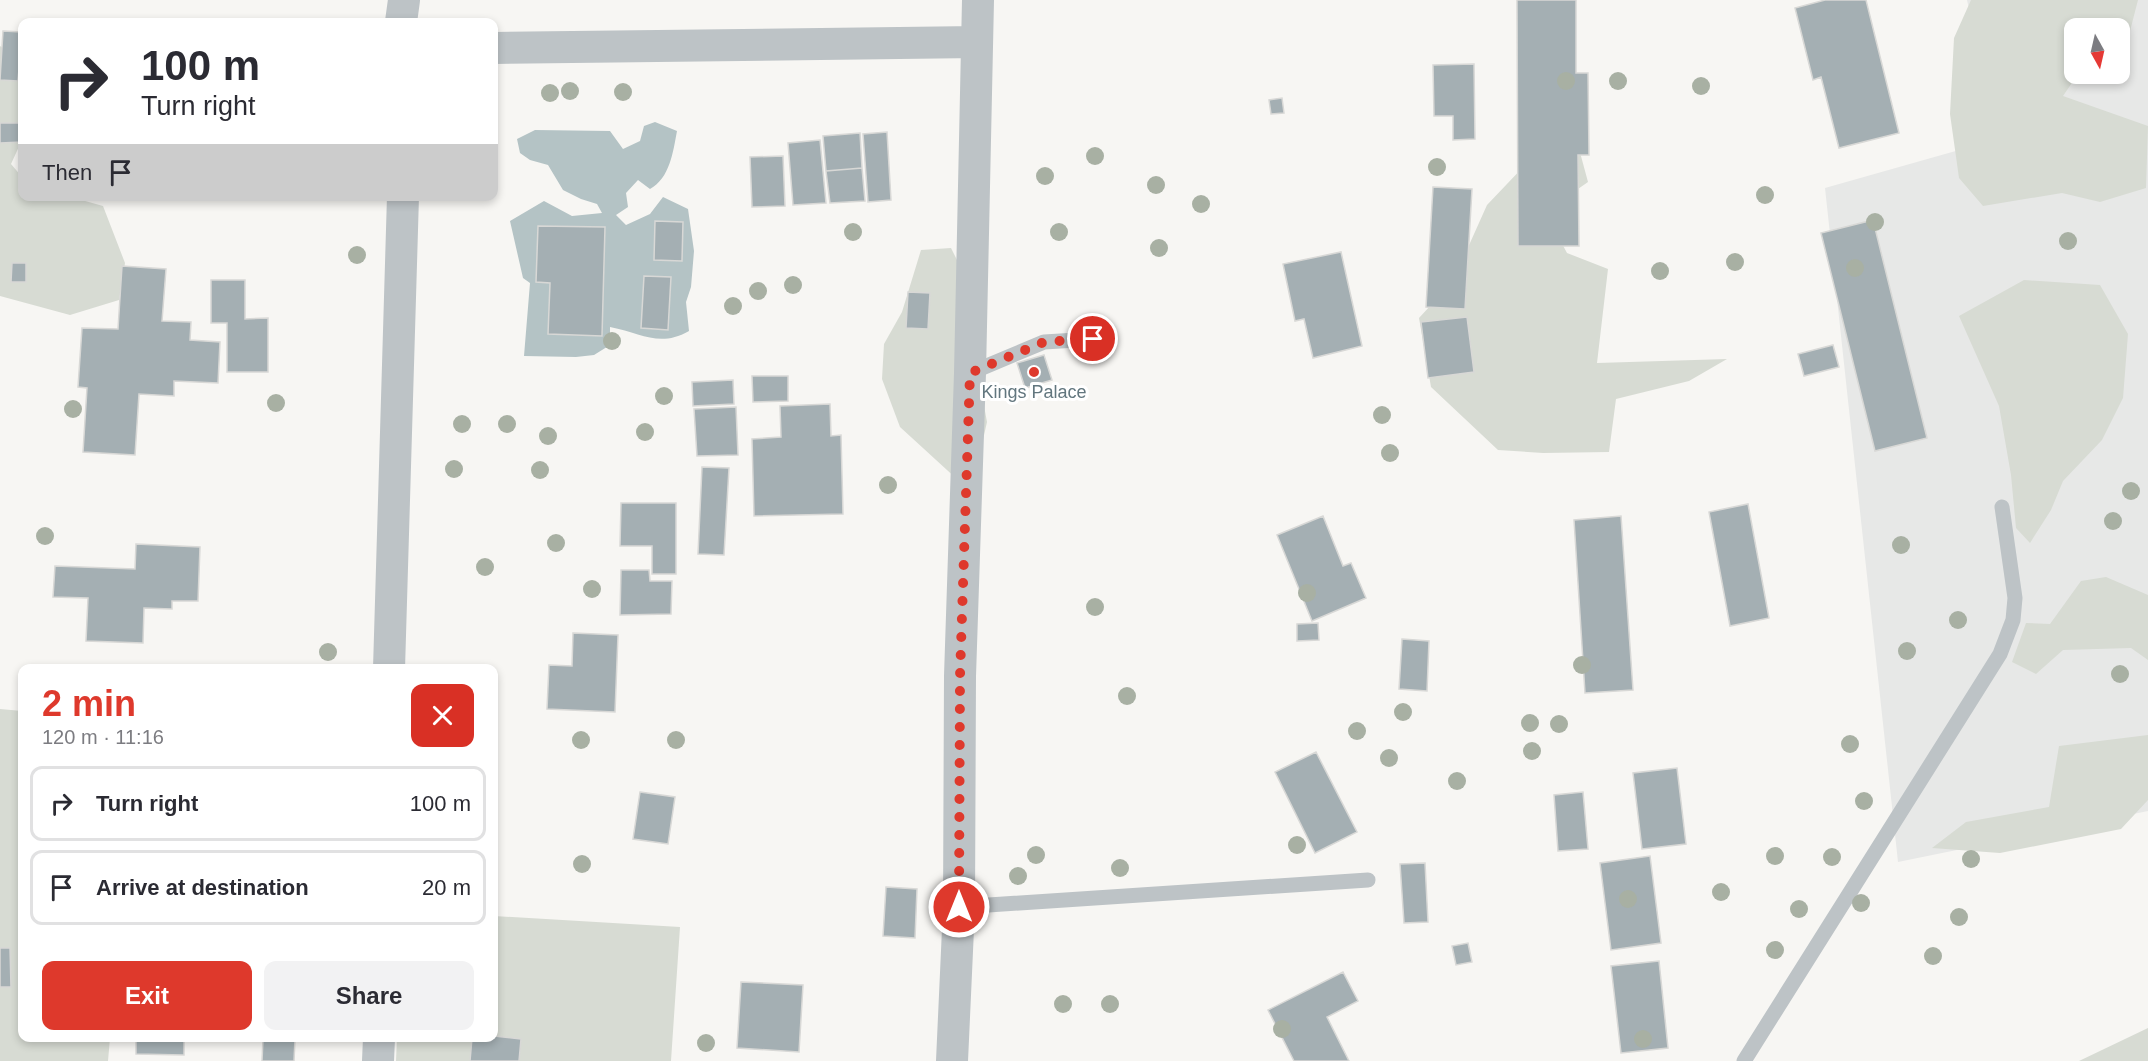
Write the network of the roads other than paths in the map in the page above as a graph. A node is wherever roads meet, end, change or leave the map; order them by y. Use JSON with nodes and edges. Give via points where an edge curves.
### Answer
{"nodes":[{"id":1,"x":404,"y":0,"type":"edge"},
{"id":2,"x":978,"y":0,"type":"edge"},
{"id":3,"x":402,"y":18,"type":"edge"},
{"id":4,"x":977,"y":42,"type":"junction"},
{"id":5,"x":498,"y":48,"type":"edge"},
{"id":6,"x":402,"y":201,"type":"edge"},
{"id":7,"x":1093,"y":339,"type":"dead end"},
{"id":8,"x":970,"y":373,"type":"junction"},
{"id":9,"x":2002,"y":507,"type":"dead end"},
{"id":10,"x":389,"y":664,"type":"edge"},
{"id":11,"x":1368,"y":880,"type":"dead end"},
{"id":12,"x":959,"y":907,"type":"junction"},
{"id":13,"x":379,"y":1042,"type":"edge"},
{"id":14,"x":378,"y":1061,"type":"edge"},
{"id":15,"x":952,"y":1061,"type":"edge"},
{"id":16,"x":1744,"y":1061,"type":"edge"}],
"edges":[{"from":1,"to":3,"type":"street"},
{"from":2,"to":4,"type":"street"},
{"from":4,"to":5,"type":"street"},
{"from":4,"to":8,"type":"street"},
{"from":6,"to":10,"type":"street"},
{"from":7,"to":8,"type":"lane","via":[[1044,342]]},
{"from":8,"to":12,"type":"street","via":[[960,676]]},
{"from":9,"to":16,"type":"lane","via":[[2015,598],[2013,620],[2000,654]]},
{"from":11,"to":12,"type":"lane"},
{"from":12,"to":15,"type":"street"},
{"from":13,"to":14,"type":"street"}]}
